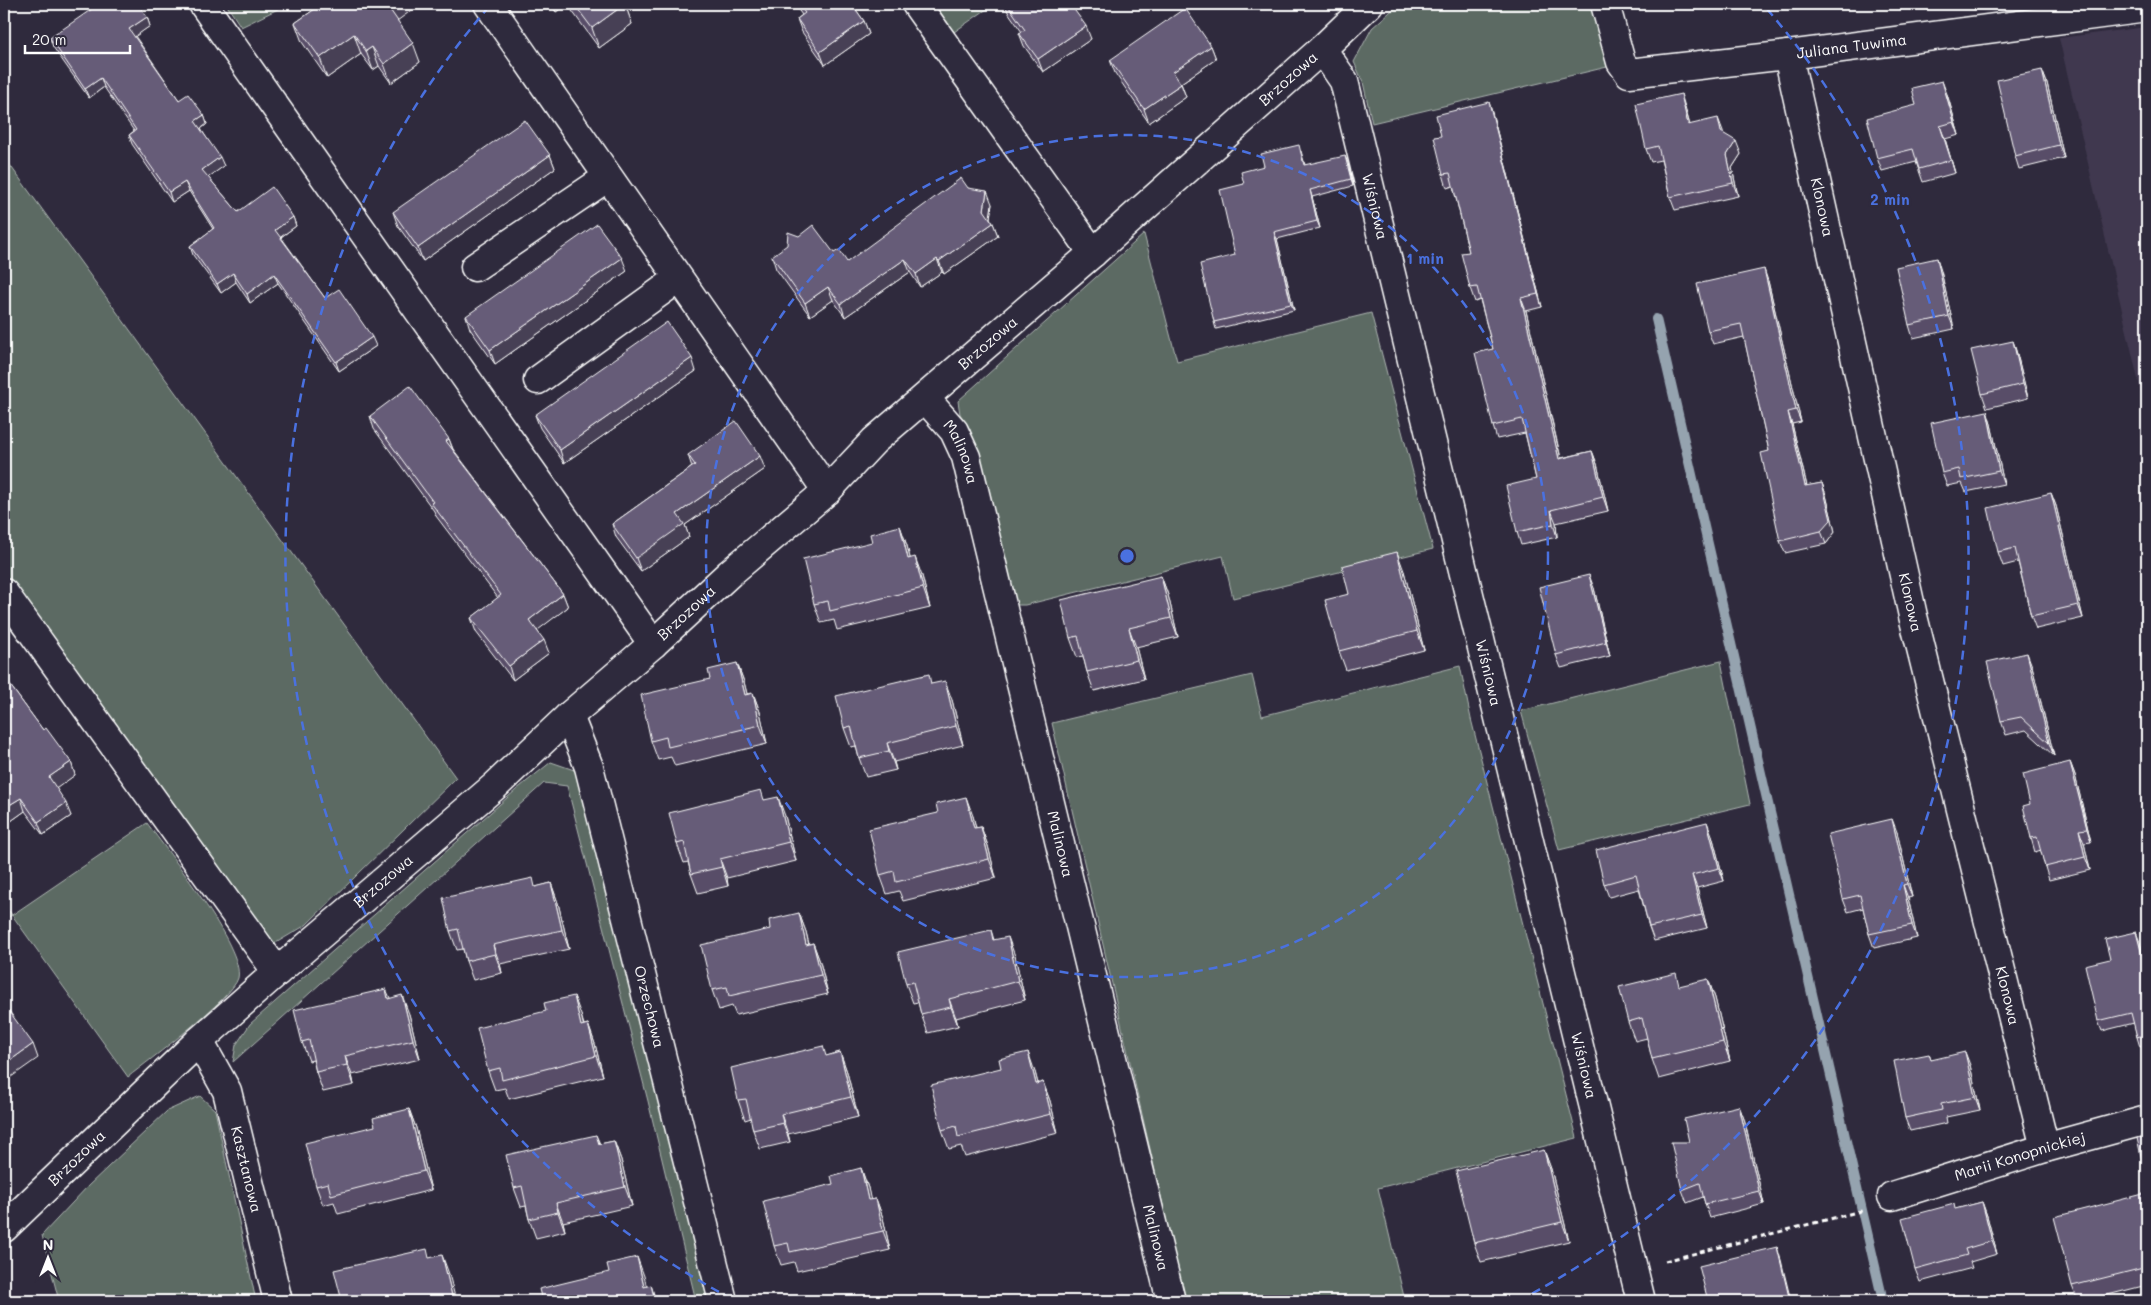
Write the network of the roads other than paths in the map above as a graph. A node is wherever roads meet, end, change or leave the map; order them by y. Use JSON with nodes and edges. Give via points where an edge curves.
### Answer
{"nodes":[{"id":1,"x":203,"y":4,"type":"edge"},
{"id":2,"x":488,"y":4,"type":"edge"},
{"id":3,"x":916,"y":4,"type":"edge"},
{"id":4,"x":1369,"y":4,"type":"edge"},
{"id":5,"x":1605,"y":4,"type":"edge"},
{"id":6,"x":2147,"y":8,"type":"edge"},
{"id":7,"x":1322,"y":49,"type":"junction"},
{"id":8,"x":1788,"y":55,"type":"junction"},
{"id":9,"x":608,"y":177,"type":"junction"},
{"id":10,"x":1093,"y":253,"type":"junction"},
{"id":11,"x":475,"y":267,"type":"dead end"},
{"id":12,"x":678,"y":279,"type":"junction"},
{"id":13,"x":538,"y":380,"type":"dead end"},
{"id":14,"x":925,"y":398,"type":"junction"},
{"id":15,"x":827,"y":491,"type":"junction"},
{"id":16,"x":4,"y":593,"type":"edge"},
{"id":17,"x":653,"y":644,"type":"junction"},
{"id":18,"x":568,"y":716,"type":"junction"},
{"id":19,"x":276,"y":972,"type":"junction"},
{"id":20,"x":199,"y":1041,"type":"junction"},
{"id":21,"x":2147,"y":1120,"type":"edge"},
{"id":22,"x":2045,"y":1148,"type":"junction"},
{"id":23,"x":1892,"y":1196,"type":"dead end"},
{"id":24,"x":6,"y":1221,"type":"edge"},
{"id":25,"x":278,"y":1301,"type":"edge"},
{"id":26,"x":723,"y":1301,"type":"edge"},
{"id":27,"x":1170,"y":1301,"type":"edge"},
{"id":28,"x":1641,"y":1301,"type":"edge"}],
"edges":[{"from":1,"to":17,"type":"street"},
{"from":2,"to":9,"type":"street"},
{"from":3,"to":10,"type":"street"},
{"from":4,"to":7,"type":"street","name":"Brzozowa"},
{"from":5,"to":8,"type":"street","name":"Juliana Tuwima","via":[[1621,62],[1629,73]]},
{"from":6,"to":8,"type":"street","name":"Juliana Tuwima"},
{"from":7,"to":10,"type":"street","name":"Brzozowa"},
{"from":7,"to":28,"type":"street","name":"Wiśniowa","via":[[1344,81]]},
{"from":8,"to":22,"type":"street","name":"Klonowa","via":[[1913,616]]},
{"from":9,"to":11,"type":"street"},
{"from":9,"to":12,"type":"street"},
{"from":10,"to":14,"type":"street","name":"Brzozowa"},
{"from":12,"to":13,"type":"street"},
{"from":12,"to":15,"type":"street"},
{"from":14,"to":15,"type":"street","name":"Brzozowa","via":[[874,442]]},
{"from":14,"to":27,"type":"street","name":"Malinowa","via":[[954,431],[966,457]]},
{"from":15,"to":17,"type":"street","name":"Brzozowa","via":[[730,572]]},
{"from":16,"to":19,"type":"street"},
{"from":17,"to":18,"type":"street","name":"Brzozowa"},
{"from":18,"to":19,"type":"street","name":"Brzozowa","via":[[495,786]]},
{"from":18,"to":26,"type":"street","name":"Orzechowa","via":[[590,767]]},
{"from":19,"to":20,"type":"street","name":"Brzozowa"},
{"from":20,"to":24,"type":"street","name":"Brzozowa"},
{"from":20,"to":25,"type":"street","name":"Kasztanowa","via":[[226,1091]]},
{"from":21,"to":22,"type":"street","name":"Marii Konopnickiej"},
{"from":22,"to":23,"type":"street","name":"Marii Konopnickiej"}]}
